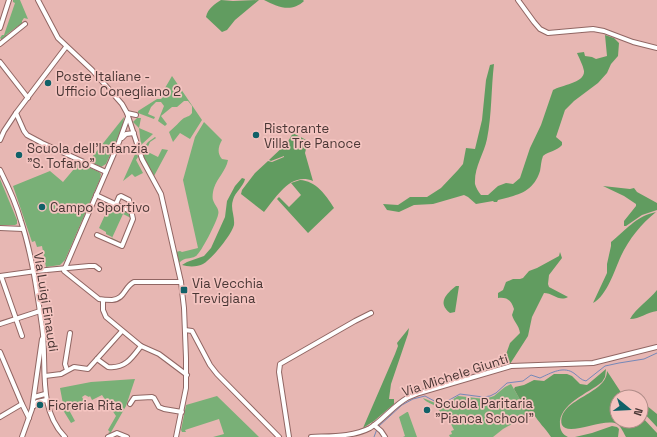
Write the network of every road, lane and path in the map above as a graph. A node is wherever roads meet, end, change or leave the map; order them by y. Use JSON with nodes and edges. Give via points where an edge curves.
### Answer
{"nodes":[{"id":1,"x":9,"y":0,"type":"edge"},
{"id":2,"x":38,"y":0,"type":"edge"},
{"id":3,"x":518,"y":0,"type":"edge"},
{"id":4,"x":25,"y":24,"type":"dead end"},
{"id":5,"x":0,"y":28,"type":"edge"},
{"id":6,"x":0,"y":44,"type":"edge"},
{"id":7,"x":66,"y":47,"type":"junction"},
{"id":8,"x":657,"y":48,"type":"edge"},
{"id":9,"x":0,"y":62,"type":"edge"},
{"id":10,"x":28,"y":98,"type":"junction"},
{"id":11,"x":16,"y":113,"type":"junction"},
{"id":12,"x":128,"y":115,"type":"junction"},
{"id":13,"x":136,"y":115,"type":"dead end"},
{"id":14,"x":124,"y":130,"type":"junction"},
{"id":15,"x":133,"y":131,"type":"junction"},
{"id":16,"x":2,"y":133,"type":"edge"},
{"id":17,"x":0,"y":140,"type":"edge"},
{"id":18,"x":120,"y":142,"type":"junction"},
{"id":19,"x":0,"y":170,"type":"edge"},
{"id":20,"x":106,"y":172,"type":"junction"},
{"id":21,"x":96,"y":195,"type":"junction"},
{"id":22,"x":116,"y":204,"type":"junction"},
{"id":23,"x":130,"y":210,"type":"junction"},
{"id":24,"x":0,"y":228,"type":"edge"},
{"id":25,"x":23,"y":229,"type":"junction"},
{"id":26,"x":97,"y":236,"type":"dead end"},
{"id":27,"x":63,"y":268,"type":"junction"},
{"id":28,"x":99,"y":269,"type":"dead end"},
{"id":29,"x":33,"y":272,"type":"junction"},
{"id":30,"x":0,"y":276,"type":"edge"},
{"id":31,"x":181,"y":282,"type":"junction"},
{"id":32,"x":103,"y":300,"type":"junction"},
{"id":33,"x":40,"y":311,"type":"junction"},
{"id":34,"x":371,"y":313,"type":"dead end"},
{"id":35,"x":15,"y":319,"type":"junction"},
{"id":36,"x":0,"y":324,"type":"edge"},
{"id":37,"x":185,"y":328,"type":"junction"},
{"id":38,"x":122,"y":331,"type":"junction"},
{"id":39,"x":43,"y":332,"type":"junction"},
{"id":40,"x":70,"y":334,"type":"dead end"},
{"id":41,"x":22,"y":336,"type":"dead end"},
{"id":42,"x":141,"y":346,"type":"junction"},
{"id":43,"x":657,"y":347,"type":"edge"},
{"id":44,"x":0,"y":352,"type":"edge"},
{"id":45,"x":97,"y":359,"type":"junction"},
{"id":46,"x":67,"y":370,"type":"junction"},
{"id":47,"x":187,"y":375,"type":"junction"},
{"id":48,"x":45,"y":376,"type":"junction"},
{"id":49,"x":45,"y":394,"type":"junction"},
{"id":50,"x":34,"y":397,"type":"junction"},
{"id":51,"x":46,"y":400,"type":"junction"},
{"id":52,"x":22,"y":404,"type":"junction"},
{"id":53,"x":130,"y":404,"type":"dead end"},
{"id":54,"x":32,"y":409,"type":"junction"},
{"id":55,"x":182,"y":412,"type":"junction"},
{"id":56,"x":0,"y":417,"type":"edge"},
{"id":57,"x":29,"y":418,"type":"junction"},
{"id":58,"x":376,"y":427,"type":"junction"},
{"id":59,"x":360,"y":432,"type":"junction"},
{"id":60,"x":22,"y":437,"type":"edge"},
{"id":61,"x":65,"y":437,"type":"edge"},
{"id":62,"x":108,"y":437,"type":"edge"},
{"id":63,"x":127,"y":437,"type":"edge"},
{"id":64,"x":176,"y":437,"type":"edge"},
{"id":65,"x":279,"y":437,"type":"edge"},
{"id":66,"x":289,"y":437,"type":"edge"},
{"id":67,"x":311,"y":437,"type":"edge"},
{"id":68,"x":359,"y":437,"type":"edge"},
{"id":69,"x":385,"y":437,"type":"edge"}],
"edges":[{"from":1,"to":5,"type":"street"},
{"from":2,"to":7,"type":"street","via":[[55,34]]},
{"from":3,"to":8,"type":"street","via":[[540,29],[548,33],[593,29]]},
{"from":4,"to":6,"type":"street"},
{"from":7,"to":10,"type":"street"},
{"from":7,"to":12,"type":"street","via":[[118,98]]},
{"from":9,"to":10,"type":"street"},
{"from":10,"to":11,"type":"street"},
{"from":11,"to":16,"type":"street"},
{"from":11,"to":20,"type":"street","via":[[28,135]]},
{"from":12,"to":13,"type":"street"},
{"from":12,"to":14,"type":"street"},
{"from":12,"to":15,"type":"street"},
{"from":14,"to":15,"type":"street","via":[[128,128]]},
{"from":14,"to":18,"type":"street"},
{"from":15,"to":18,"type":"street","via":[[124,135]]},
{"from":15,"to":31,"type":"street","via":[[142,159],[160,194]]},
{"from":16,"to":17,"type":"street"},
{"from":18,"to":20,"type":"street"},
{"from":19,"to":25,"type":"street","name":"Via Luigi Einaudi"},
{"from":20,"to":21,"type":"street"},
{"from":21,"to":22,"type":"street"},
{"from":21,"to":27,"type":"street"},
{"from":22,"to":23,"type":"street"},
{"from":22,"to":23,"type":"street","via":[[121,196],[129,200]]},
{"from":23,"to":26,"type":"street","via":[[133,219],[122,246]]},
{"from":24,"to":25,"type":"street"},
{"from":25,"to":29,"type":"street","name":"Via Luigi Einaudi"},
{"from":27,"to":28,"type":"street","via":[[92,266]]},
{"from":27,"to":29,"type":"street"},
{"from":27,"to":32,"type":"street","via":[[70,271],[72,277]]},
{"from":29,"to":30,"type":"street"},
{"from":29,"to":33,"type":"street","name":"Via Luigi Einaudi"},
{"from":30,"to":35,"type":"street"},
{"from":31,"to":32,"type":"street","via":[[134,282],[118,299]]},
{"from":31,"to":37,"type":"street"},
{"from":32,"to":38,"type":"street","via":[[104,315]]},
{"from":33,"to":35,"type":"street"},
{"from":33,"to":39,"type":"street","name":"Via Luigi Einaudi"},
{"from":34,"to":66,"type":"street","via":[[280,364]]},
{"from":35,"to":36,"type":"street"},
{"from":35,"to":41,"type":"street"},
{"from":37,"to":47,"type":"street"},
{"from":37,"to":65,"type":"street","via":[[192,328],[217,374]]},
{"from":38,"to":42,"type":"street"},
{"from":38,"to":45,"type":"street"},
{"from":39,"to":48,"type":"street","name":"Via Luigi Einaudi"},
{"from":39,"to":50,"type":"street"},
{"from":40,"to":46,"type":"street","via":[[65,364]]},
{"from":42,"to":45,"type":"street","via":[[129,362],[119,366],[108,367]]},
{"from":42,"to":47,"type":"street","via":[[159,354]]},
{"from":43,"to":58,"type":"street","name":"Via Michele Giunti","via":[[593,363],[520,365],[503,368],[413,396],[396,405]]},
{"from":44,"to":52,"type":"street"},
{"from":45,"to":46,"type":"street","via":[[88,369],[74,367]]},
{"from":46,"to":48,"type":"street","via":[[61,374]]},
{"from":47,"to":55,"type":"street"},
{"from":48,"to":49,"type":"street","name":"Via Luigi Einaudi"},
{"from":49,"to":50,"type":"street"},
{"from":49,"to":51,"type":"street","name":"Via Luigi Einaudi"},
{"from":50,"to":54,"type":"street"},
{"from":51,"to":54,"type":"street","via":[[37,402]]},
{"from":51,"to":61,"type":"street","name":"Via Luigi Einaudi","via":[[52,418]]},
{"from":52,"to":56,"type":"street"},
{"from":52,"to":57,"type":"street"},
{"from":53,"to":55,"type":"street","via":[[134,398],[152,397],[159,407]]},
{"from":54,"to":57,"type":"street"},
{"from":55,"to":64,"type":"street"},
{"from":57,"to":60,"type":"street"},
{"from":58,"to":59,"type":"street","name":"Via Michele Giunti"},
{"from":58,"to":69,"type":"street"},
{"from":59,"to":67,"type":"street","name":"Via Michele Giunti"},
{"from":59,"to":68,"type":"street"},
{"from":62,"to":63,"type":"street","via":[[117,433]]}]}
